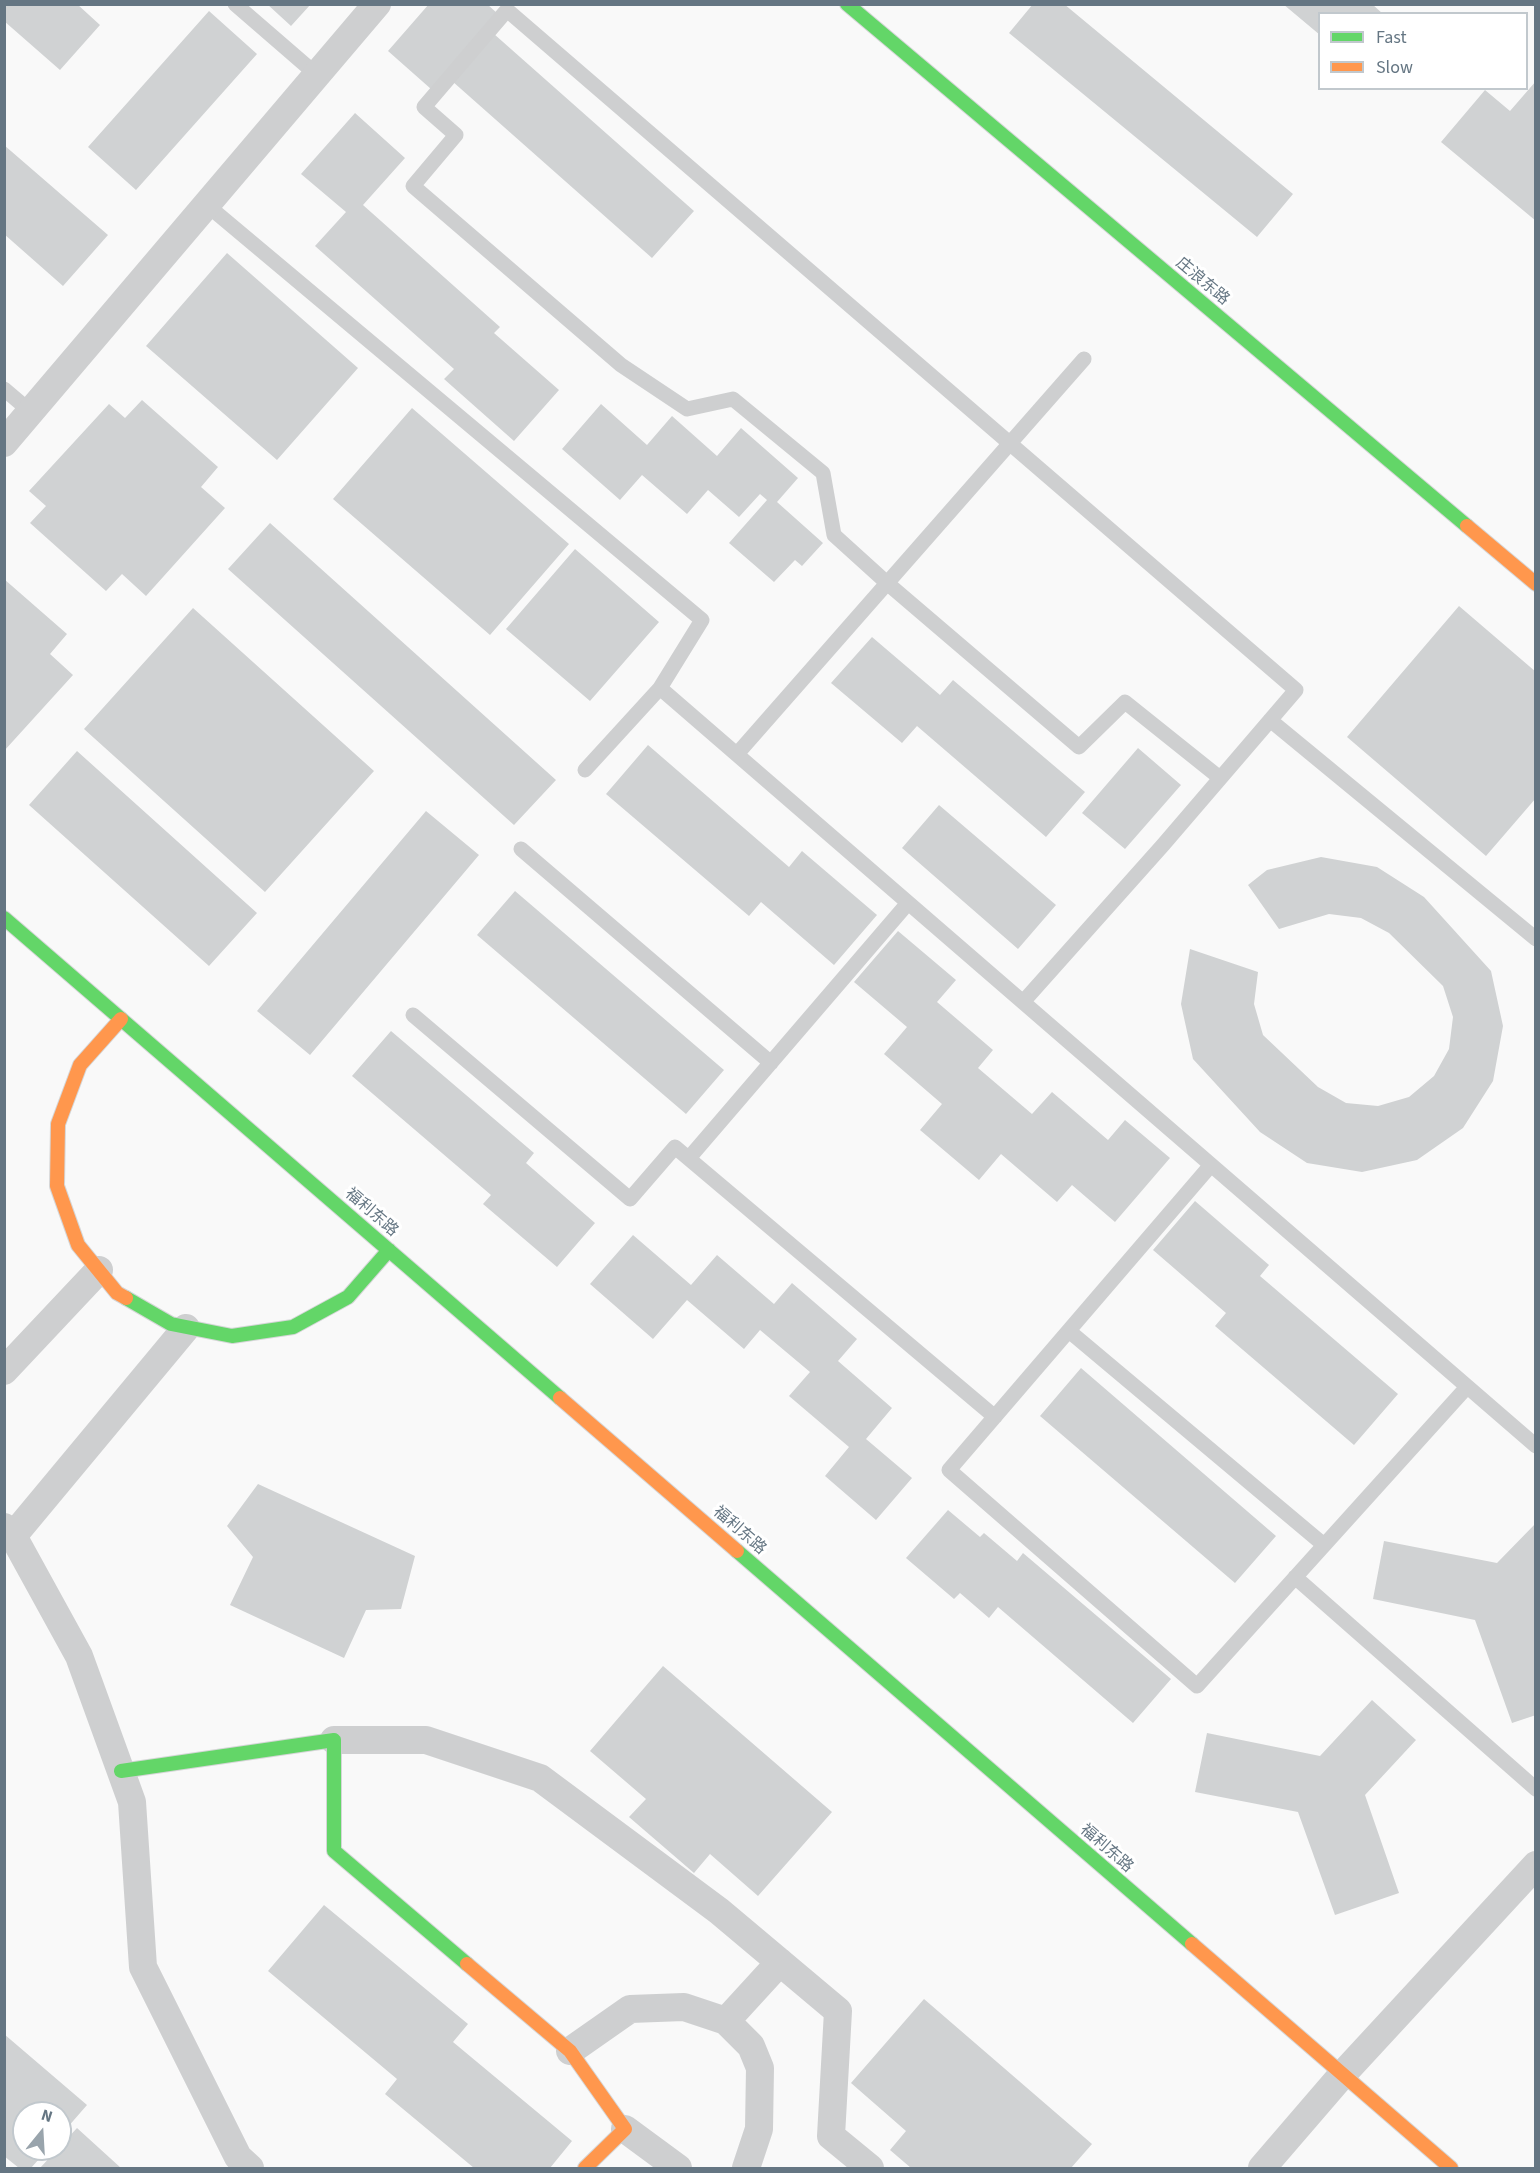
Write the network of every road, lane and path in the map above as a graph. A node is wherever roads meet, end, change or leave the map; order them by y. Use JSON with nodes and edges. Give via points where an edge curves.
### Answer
{"nodes":[{"id":1,"x":235,"y":4,"type":"edge"},
{"id":2,"x":377,"y":4,"type":"edge"},
{"id":3,"x":847,"y":4,"type":"edge"},
{"id":4,"x":317,"y":75,"type":"junction"},
{"id":5,"x":207,"y":205,"type":"junction"},
{"id":6,"x":1084,"y":358,"type":"dead end"},
{"id":7,"x":4,"y":389,"type":"edge"},
{"id":8,"x":31,"y":412,"type":"junction"},
{"id":9,"x":4,"y":443,"type":"edge"},
{"id":10,"x":1010,"y":443,"type":"junction"},
{"id":11,"x":887,"y":583,"type":"junction"},
{"id":12,"x":1536,"y":584,"type":"edge"},
{"id":13,"x":660,"y":688,"type":"junction"},
{"id":14,"x":1270,"y":720,"type":"junction"},
{"id":15,"x":737,"y":754,"type":"junction"},
{"id":16,"x":585,"y":770,"type":"dead end"},
{"id":17,"x":1220,"y":778,"type":"junction"},
{"id":18,"x":520,"y":849,"type":"dead end"},
{"id":19,"x":908,"y":903,"type":"junction"},
{"id":20,"x":4,"y":918,"type":"edge"},
{"id":21,"x":1536,"y":939,"type":"edge"},
{"id":22,"x":1023,"y":1002,"type":"junction"},
{"id":23,"x":413,"y":1015,"type":"dead end"},
{"id":24,"x":121,"y":1019,"type":"junction"},
{"id":25,"x":771,"y":1063,"type":"junction"},
{"id":26,"x":689,"y":1158,"type":"junction"},
{"id":27,"x":1211,"y":1165,"type":"junction"},
{"id":28,"x":389,"y":1250,"type":"junction"},
{"id":29,"x":99,"y":1270,"type":"junction"},
{"id":30,"x":186,"y":1328,"type":"junction"},
{"id":31,"x":1069,"y":1331,"type":"junction"},
{"id":32,"x":4,"y":1371,"type":"edge"},
{"id":33,"x":1467,"y":1387,"type":"junction"},
{"id":34,"x":995,"y":1417,"type":"junction"},
{"id":35,"x":1536,"y":1446,"type":"edge"},
{"id":36,"x":9,"y":1531,"type":"edge"},
{"id":37,"x":1324,"y":1545,"type":"junction"},
{"id":38,"x":1295,"y":1577,"type":"junction"},
{"id":39,"x":334,"y":1740,"type":"junction"},
{"id":40,"x":121,"y":1771,"type":"junction"},
{"id":41,"x":1536,"y":1789,"type":"edge"},
{"id":42,"x":1536,"y":1865,"type":"edge"},
{"id":43,"x":780,"y":1962,"type":"junction"},
{"id":44,"x":726,"y":2021,"type":"junction"},
{"id":45,"x":570,"y":2051,"type":"junction"},
{"id":46,"x":1342,"y":2075,"type":"junction"},
{"id":47,"x":625,"y":2129,"type":"junction"},
{"id":48,"x":249,"y":2169,"type":"edge"},
{"id":49,"x":585,"y":2169,"type":"edge"},
{"id":50,"x":678,"y":2169,"type":"edge"},
{"id":51,"x":746,"y":2169,"type":"edge"},
{"id":52,"x":870,"y":2169,"type":"edge"},
{"id":53,"x":1262,"y":2169,"type":"edge"},
{"id":54,"x":1451,"y":2169,"type":"edge"}],
"edges":[{"from":1,"to":4,"type":"lane"},
{"from":2,"to":4,"type":"street"},
{"from":3,"to":12,"type":"street","name":"庄浪东路"},
{"from":4,"to":5,"type":"street"},
{"from":5,"to":8,"type":"street"},
{"from":5,"to":13,"type":"lane","via":[[702,620]]},
{"from":6,"to":10,"type":"lane"},
{"from":7,"to":8,"type":"lane"},
{"from":8,"to":9,"type":"street"},
{"from":10,"to":11,"type":"lane"},
{"from":10,"to":11,"type":"lane","via":[[507,10],[423,107],[456,135],[413,186],[621,365],[687,409],[734,399],[823,473],[834,535]]},
{"from":10,"to":14,"type":"lane","via":[[1296,690]]},
{"from":11,"to":15,"type":"lane"},
{"from":11,"to":17,"type":"lane","via":[[1078,747],[1125,702]]},
{"from":13,"to":15,"type":"lane"},
{"from":13,"to":16,"type":"lane"},
{"from":14,"to":17,"type":"lane"},
{"from":14,"to":21,"type":"lane"},
{"from":15,"to":19,"type":"lane"},
{"from":17,"to":22,"type":"lane"},
{"from":18,"to":25,"type":"lane"},
{"from":19,"to":22,"type":"lane"},
{"from":19,"to":25,"type":"lane"},
{"from":20,"to":24,"type":"street","name":"福利东路"},
{"from":22,"to":27,"type":"lane"},
{"from":23,"to":26,"type":"lane","via":[[630,1198],[675,1147]]},
{"from":24,"to":28,"type":"street","name":"福利东路"},
{"from":24,"to":29,"type":"street","via":[[80,1065],[58,1124],[57,1186],[78,1245]]},
{"from":25,"to":26,"type":"lane"},
{"from":26,"to":34,"type":"lane"},
{"from":27,"to":31,"type":"lane"},
{"from":27,"to":33,"type":"lane"},
{"from":28,"to":30,"type":"street","via":[[348,1297],[293,1327],[232,1336]]},
{"from":28,"to":46,"type":"street","name":"福利东路"},
{"from":29,"to":30,"type":"street","via":[[117,1293],[171,1324]]},
{"from":29,"to":32,"type":"street"},
{"from":30,"to":36,"type":"street"},
{"from":31,"to":34,"type":"lane"},
{"from":31,"to":37,"type":"lane"},
{"from":33,"to":35,"type":"lane"},
{"from":33,"to":37,"type":"lane"},
{"from":34,"to":38,"type":"lane","via":[[950,1470],[1197,1686]]},
{"from":36,"to":40,"type":"street","via":[[79,1656]]},
{"from":37,"to":38,"type":"lane"},
{"from":38,"to":41,"type":"lane"},
{"from":39,"to":40,"type":"street"},
{"from":39,"to":43,"type":"street","via":[[426,1740],[540,1778],[719,1911]]},
{"from":39,"to":45,"type":"street","via":[[334,1851]]},
{"from":40,"to":48,"type":"street","via":[[132,1802],[142,1967],[238,2157]]},
{"from":42,"to":46,"type":"street"},
{"from":43,"to":44,"type":"street"},
{"from":43,"to":52,"type":"street","via":[[838,2011],[831,2136]]},
{"from":44,"to":45,"type":"street","via":[[684,2007],[630,2009]]},
{"from":44,"to":51,"type":"street","via":[[751,2046],[760,2068],[759,2129]]},
{"from":45,"to":47,"type":"street"},
{"from":46,"to":53,"type":"street"},
{"from":46,"to":54,"type":"street","name":"福利东路"},
{"from":47,"to":49,"type":"street"},
{"from":47,"to":50,"type":"street"}]}
